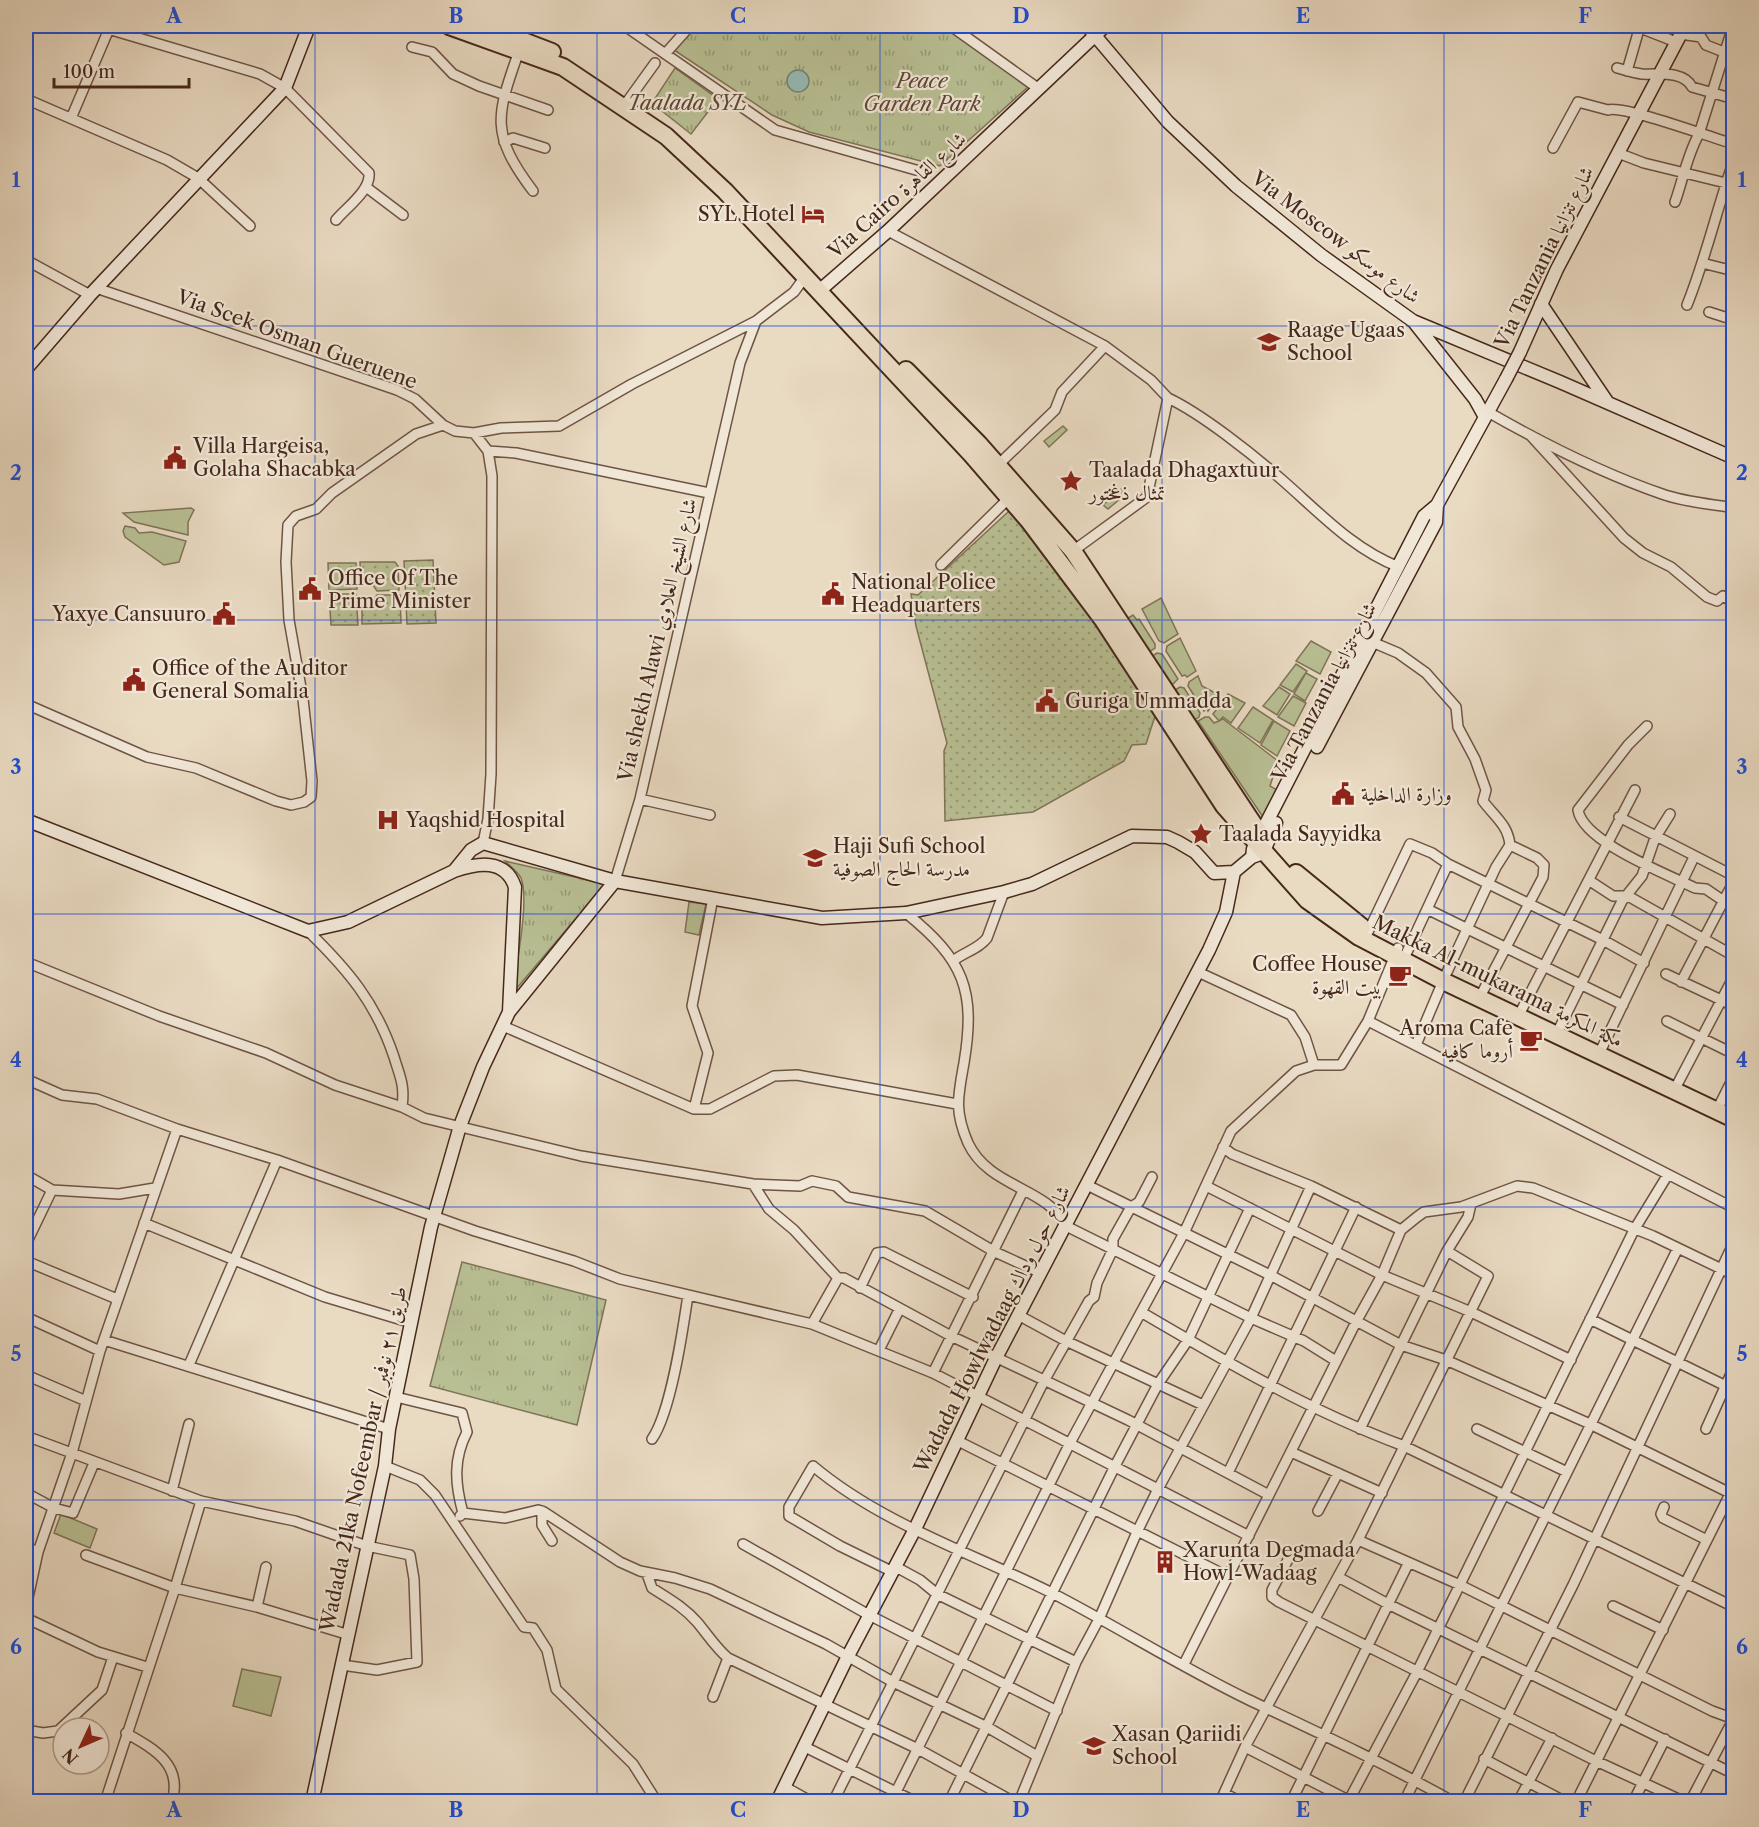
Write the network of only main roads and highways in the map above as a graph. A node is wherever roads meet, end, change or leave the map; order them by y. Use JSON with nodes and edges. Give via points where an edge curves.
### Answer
{"nodes":[{"id":1,"x":449,"y":26,"type":"edge"},
{"id":2,"x":484,"y":26,"type":"edge"},
{"id":3,"x":520,"y":45,"type":"junction"},
{"id":4,"x":815,"y":283,"type":"junction"},
{"id":5,"x":1033,"y":515,"type":"junction"},
{"id":6,"x":1180,"y":725,"type":"junction"},
{"id":7,"x":1259,"y":847,"type":"junction"},
{"id":8,"x":1400,"y":952,"type":"junction"},
{"id":9,"x":1445,"y":977,"type":"junction"},
{"id":10,"x":1601,"y":1051,"type":"junction"},
{"id":11,"x":1727,"y":1107,"type":"edge"},
{"id":12,"x":1734,"y":1119,"type":"edge"}],
"edges":[{"from":1,"to":3,"type":"highway"},
{"from":2,"to":3,"type":"highway"},
{"from":3,"to":4,"type":"highway","via":[[572,60],[691,146]]},
{"from":4,"to":5,"type":"highway","via":[[998,465]]},
{"from":4,"to":5,"type":"highway","via":[[1008,499]]},
{"from":5,"to":6,"type":"highway","via":[[1096,611]]},
{"from":5,"to":6,"type":"highway","via":[[1073,551]]},
{"from":6,"to":7,"type":"highway"},
{"from":7,"to":8,"type":"highway","name":"Makka Al-mukarama مكة المكرمة","via":[[1368,932]]},
{"from":7,"to":8,"type":"highway","name":"Makka Al-mukarama مكة المكرمة","via":[[1307,900],[1359,937]]},
{"from":8,"to":9,"type":"highway","name":"Makka Al-mukarama مكة المكرمة"},
{"from":9,"to":10,"type":"highway","name":"Makka Al-mukarama مكة المكرمة"},
{"from":9,"to":10,"type":"highway","name":"Makka Al-mukarama مكة المكرمة","via":[[1560,1027]]},
{"from":10,"to":11,"type":"highway","name":"Makka Al-mukarama مكة المكرمة"},
{"from":10,"to":12,"type":"highway","name":"Makka Al-mukarama مكة المكرمة"}]}
